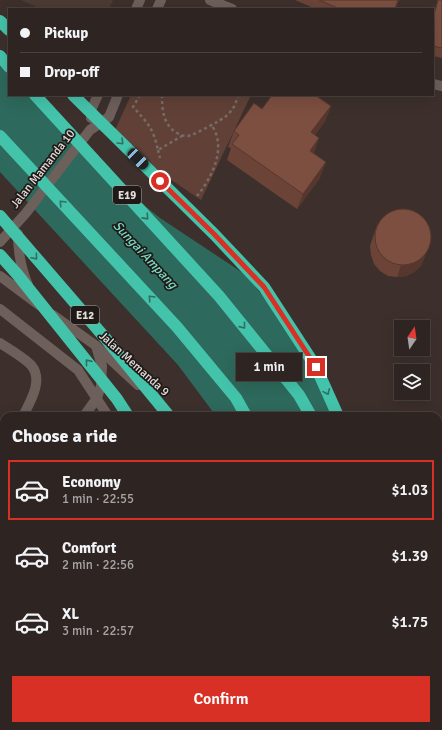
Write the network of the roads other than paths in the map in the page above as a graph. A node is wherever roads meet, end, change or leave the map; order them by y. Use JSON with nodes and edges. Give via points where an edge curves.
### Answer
{"nodes":[{"id":1,"x":210,"y":0,"type":"edge"},
{"id":2,"x":230,"y":8,"type":"edge"},
{"id":3,"x":0,"y":21,"type":"edge"},
{"id":4,"x":8,"y":29,"type":"edge"},
{"id":5,"x":0,"y":56,"type":"edge"},
{"id":6,"x":8,"y":66,"type":"edge"},
{"id":7,"x":36,"y":96,"type":"edge"},
{"id":8,"x":74,"y":96,"type":"edge"},
{"id":9,"x":98,"y":96,"type":"edge"},
{"id":10,"x":118,"y":96,"type":"edge"},
{"id":11,"x":90,"y":130,"type":"junction"},
{"id":12,"x":0,"y":136,"type":"edge"},
{"id":13,"x":0,"y":216,"type":"edge"},
{"id":14,"x":18,"y":222,"type":"junction"},
{"id":15,"x":0,"y":242,"type":"edge"},
{"id":16,"x":0,"y":255,"type":"edge"},
{"id":17,"x":0,"y":276,"type":"edge"},
{"id":18,"x":37,"y":304,"type":"junction"},
{"id":19,"x":0,"y":309,"type":"edge"},
{"id":20,"x":0,"y":343,"type":"edge"},
{"id":21,"x":95,"y":345,"type":"junction"},
{"id":22,"x":97,"y":398,"type":"junction"},
{"id":23,"x":25,"y":412,"type":"edge"},
{"id":24,"x":87,"y":412,"type":"edge"},
{"id":25,"x":106,"y":412,"type":"edge"},
{"id":26,"x":125,"y":412,"type":"edge"},
{"id":27,"x":166,"y":412,"type":"edge"},
{"id":28,"x":168,"y":412,"type":"edge"},
{"id":29,"x":244,"y":412,"type":"edge"},
{"id":30,"x":309,"y":412,"type":"edge"},
{"id":31,"x":336,"y":412,"type":"edge"}],
"edges":[{"from":1,"to":2,"type":"street"},
{"from":3,"to":4,"type":"highway"},
{"from":5,"to":6,"type":"highway"},
{"from":7,"to":30,"type":"highway","number":"E19","one_way":true,"via":[[219,296],[299,395]]},
{"from":8,"to":31,"type":"highway","one_way":true,"via":[[264,287],[316,367]]},
{"from":9,"to":11,"type":"street","name":"Jalan Mamanda 10","via":[[91,110]]},
{"from":10,"to":11,"type":"street","name":"Jalan Mamanda 10","via":[[109,117]]},
{"from":11,"to":14,"type":"street","name":"Jalan Mamanda 10"},
{"from":29,"to":12,"type":"highway","one_way":true,"via":[[236,398],[177,327]]},
{"from":13,"to":27,"type":"highway","number":"E12","one_way":true},
{"from":14,"to":15,"type":"street","name":"Jalan Mamanda 10"},
{"from":14,"to":18,"type":"street","via":[[18,251],[25,278]]},
{"from":26,"to":16,"type":"highway","number":"E12","one_way":true},
{"from":17,"to":18,"type":"street","name":"Jalan Memanda 9"},
{"from":18,"to":21,"type":"street","name":"Jalan Memanda 9"},
{"from":19,"to":22,"type":"street","via":[[78,370]]},
{"from":20,"to":23,"type":"street","via":[[32,366],[36,378],[35,391]]},
{"from":21,"to":22,"type":"street","via":[[102,366],[101,386]]},
{"from":21,"to":28,"type":"street","name":"Jalan Memanda 9"},
{"from":22,"to":24,"type":"street"},
{"from":22,"to":25,"type":"street"}]}
